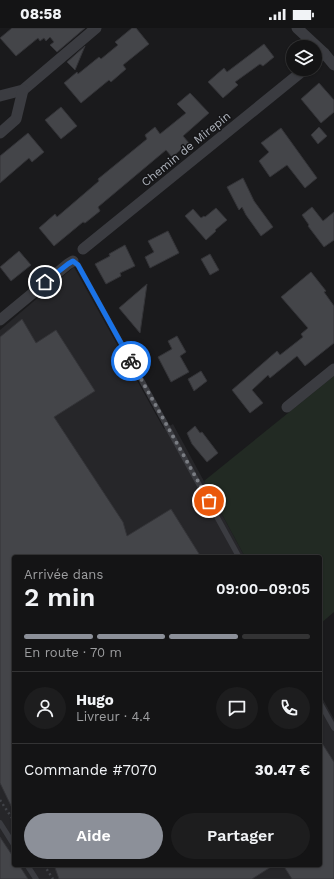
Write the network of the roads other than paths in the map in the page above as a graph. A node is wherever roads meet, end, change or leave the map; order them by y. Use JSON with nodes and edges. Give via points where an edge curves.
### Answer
{"nodes":[{"id":1,"x":96,"y":28,"type":"edge"},
{"id":2,"x":297,"y":28,"type":"edge"},
{"id":3,"x":324,"y":53,"type":"joint"},
{"id":4,"x":334,"y":66,"type":"edge"},
{"id":5,"x":296,"y":76,"type":"edge"},
{"id":6,"x":23,"y":90,"type":"junction"},
{"id":7,"x":0,"y":96,"type":"edge"},
{"id":8,"x":0,"y":133,"type":"edge"},
{"id":9,"x":83,"y":249,"type":"dead end"},
{"id":10,"x":73,"y":261,"type":"joint"},
{"id":11,"x":0,"y":320,"type":"edge"},
{"id":12,"x":334,"y":369,"type":"edge"},
{"id":13,"x":287,"y":407,"type":"dead end"},
{"id":14,"x":238,"y":555,"type":"edge"},
{"id":15,"x":322,"y":707,"type":"edge"},
{"id":16,"x":334,"y":728,"type":"edge"},
{"id":17,"x":0,"y":824,"type":"edge"},
{"id":18,"x":12,"y":842,"type":"edge"},
{"id":19,"x":28,"y":867,"type":"edge"},
{"id":20,"x":36,"y":879,"type":"edge"}],
"edges":[{"from":1,"to":6,"type":"street"},
{"from":2,"to":3,"type":"street"},
{"from":3,"to":4,"type":"street"},
{"from":5,"to":9,"type":"street","name":"Chemin de Mirepin"},
{"from":6,"to":7,"type":"street"},
{"from":6,"to":8,"type":"street","via":[[16,118]]},
{"from":10,"to":11,"type":"street"},
{"from":10,"to":14,"type":"lane","via":[[78,265]]},
{"from":12,"to":13,"type":"street"},
{"from":15,"to":16,"type":"lane"},
{"from":17,"to":18,"type":"lane"},
{"from":19,"to":20,"type":"lane"}]}
